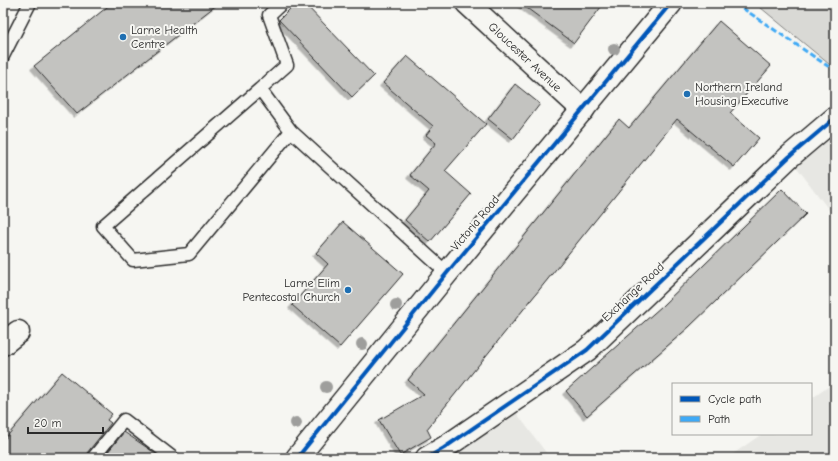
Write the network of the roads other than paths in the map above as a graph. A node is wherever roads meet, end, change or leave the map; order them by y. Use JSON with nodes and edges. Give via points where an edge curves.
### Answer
{"nodes":[{"id":1,"x":30,"y":3,"type":"edge"},
{"id":2,"x":282,"y":3,"type":"edge"},
{"id":3,"x":467,"y":3,"type":"edge"},
{"id":4,"x":671,"y":3,"type":"edge"},
{"id":5,"x":3,"y":56,"type":"edge"},
{"id":6,"x":260,"y":89,"type":"junction"},
{"id":7,"x":583,"y":110,"type":"junction"},
{"id":8,"x":835,"y":118,"type":"edge"},
{"id":9,"x":291,"y":131,"type":"junction"},
{"id":10,"x":447,"y":273,"type":"junction"},
{"id":11,"x":93,"y":458,"type":"edge"},
{"id":12,"x":173,"y":458,"type":"edge"},
{"id":13,"x":296,"y":458,"type":"edge"},
{"id":14,"x":427,"y":458,"type":"edge"}],
"edges":[{"from":1,"to":5,"type":"lane"},
{"from":2,"to":6,"type":"lane","via":[[269,15],[287,65]]},
{"from":3,"to":7,"type":"street","name":"Gloucester Avenue"},
{"from":4,"to":7,"type":"street","name":"Victoria Road"},
{"from":6,"to":9,"type":"lane"},
{"from":6,"to":9,"type":"lane","via":[[103,226],[133,260],[189,254]]},
{"from":7,"to":10,"type":"street","name":"Victoria Road"},
{"from":8,"to":14,"type":"street","name":"Exchange Road","via":[[790,157],[587,350]]},
{"from":9,"to":10,"type":"lane"},
{"from":10,"to":13,"type":"street","name":"Victoria Road"},
{"from":11,"to":12,"type":"lane","via":[[124,420]]}]}
